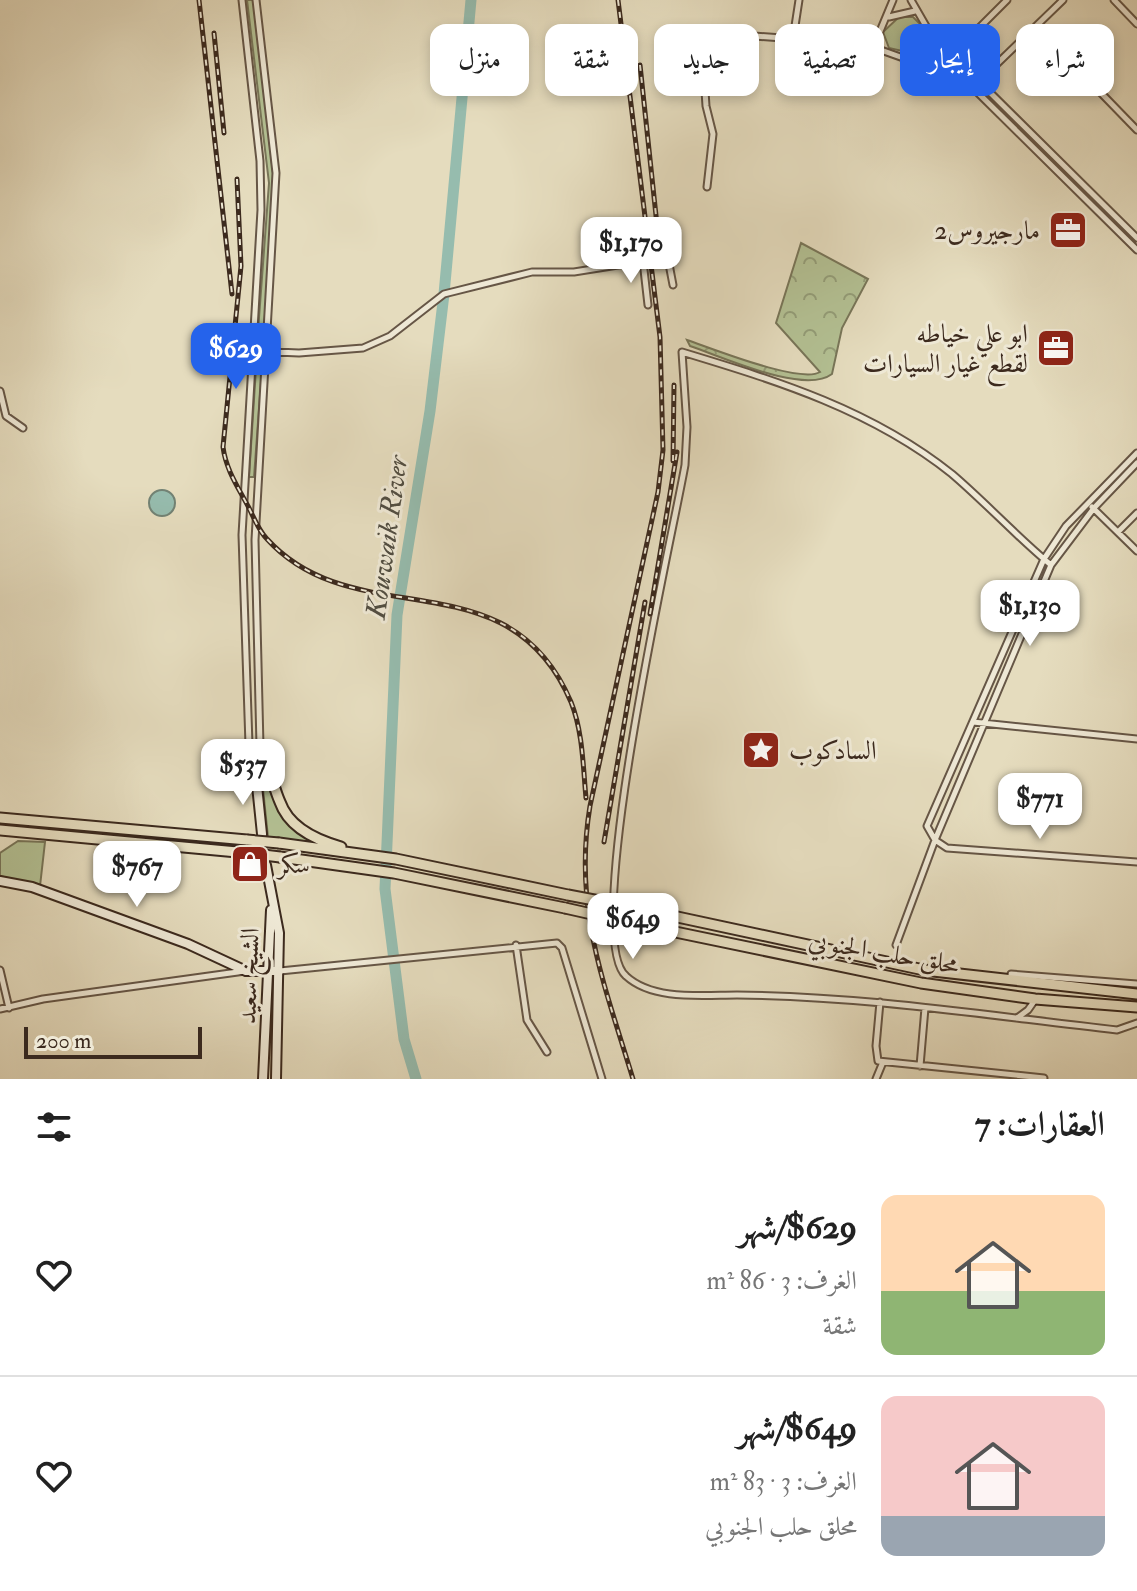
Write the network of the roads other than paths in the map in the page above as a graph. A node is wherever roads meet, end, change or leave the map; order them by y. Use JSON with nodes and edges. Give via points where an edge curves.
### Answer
{"nodes":[{"id":1,"x":242,"y":0,"type":"edge"},
{"id":2,"x":256,"y":0,"type":"edge"},
{"id":3,"x":799,"y":0,"type":"edge"},
{"id":4,"x":893,"y":0,"type":"edge"},
{"id":5,"x":911,"y":0,"type":"edge"},
{"id":6,"x":1007,"y":0,"type":"edge"},
{"id":7,"x":1063,"y":0,"type":"edge"},
{"id":8,"x":1114,"y":0,"type":"edge"},
{"id":9,"x":915,"y":11,"type":"junction"},
{"id":10,"x":888,"y":17,"type":"junction"},
{"id":11,"x":795,"y":24,"type":"edge"},
{"id":12,"x":924,"y":24,"type":"edge"},
{"id":13,"x":983,"y":24,"type":"edge"},
{"id":14,"x":1038,"y":24,"type":"edge"},
{"id":15,"x":1137,"y":24,"type":"edge"},
{"id":16,"x":884,"y":25,"type":"edge"},
{"id":17,"x":775,"y":38,"type":"edge"},
{"id":18,"x":1016,"y":46,"type":"edge"},
{"id":19,"x":1000,"y":61,"type":"edge"},
{"id":20,"x":984,"y":96,"type":"edge"},
{"id":21,"x":997,"y":96,"type":"edge"},
{"id":22,"x":1104,"y":96,"type":"edge"},
{"id":23,"x":1137,"y":130,"type":"edge"},
{"id":24,"x":707,"y":187,"type":"dead end"},
{"id":25,"x":1137,"y":238,"type":"edge"},
{"id":26,"x":1137,"y":250,"type":"edge"},
{"id":27,"x":643,"y":261,"type":"junction"},
{"id":28,"x":673,"y":285,"type":"dead end"},
{"id":29,"x":648,"y":305,"type":"dead end"},
{"id":30,"x":253,"y":351,"type":"junction"},
{"id":31,"x":266,"y":351,"type":"junction"},
{"id":32,"x":0,"y":391,"type":"edge"},
{"id":33,"x":23,"y":428,"type":"dead end"},
{"id":34,"x":1137,"y":453,"type":"edge"},
{"id":35,"x":1137,"y":463,"type":"edge"},
{"id":36,"x":1088,"y":503,"type":"junction"},
{"id":37,"x":1094,"y":508,"type":"junction"},
{"id":38,"x":1137,"y":513,"type":"edge"},
{"id":39,"x":1118,"y":532,"type":"junction"},
{"id":40,"x":1137,"y":551,"type":"edge"},
{"id":41,"x":1044,"y":559,"type":"junction"},
{"id":42,"x":1051,"y":565,"type":"junction"},
{"id":43,"x":1005,"y":648,"type":"junction"},
{"id":44,"x":1013,"y":652,"type":"junction"},
{"id":45,"x":973,"y":722,"type":"junction"},
{"id":46,"x":982,"y":723,"type":"junction"},
{"id":47,"x":1137,"y":739,"type":"edge"},
{"id":48,"x":260,"y":754,"type":"junction"},
{"id":49,"x":256,"y":776,"type":"junction"},
{"id":50,"x":0,"y":818,"type":"edge"},
{"id":51,"x":0,"y":830,"type":"edge"},
{"id":52,"x":262,"y":834,"type":"dead end"},
{"id":53,"x":935,"y":840,"type":"junction"},
{"id":54,"x":371,"y":856,"type":"junction"},
{"id":55,"x":1137,"y":862,"type":"edge"},
{"id":56,"x":266,"y":865,"type":"dead end"},
{"id":57,"x":0,"y":881,"type":"edge"},
{"id":58,"x":271,"y":905,"type":"junction"},
{"id":59,"x":516,"y":945,"type":"junction"},
{"id":60,"x":896,"y":945,"type":"dead end"},
{"id":61,"x":0,"y":970,"type":"edge"},
{"id":62,"x":246,"y":971,"type":"junction"},
{"id":63,"x":279,"y":971,"type":"junction"},
{"id":64,"x":268,"y":972,"type":"junction"},
{"id":65,"x":1011,"y":974,"type":"dead end"},
{"id":66,"x":1137,"y":984,"type":"edge"},
{"id":67,"x":1137,"y":994,"type":"edge"},
{"id":68,"x":1035,"y":999,"type":"junction"},
{"id":69,"x":880,"y":1002,"type":"junction"},
{"id":70,"x":1137,"y":1007,"type":"edge"},
{"id":71,"x":9,"y":1008,"type":"junction"},
{"id":72,"x":925,"y":1008,"type":"junction"},
{"id":73,"x":0,"y":1009,"type":"edge"},
{"id":74,"x":1016,"y":1018,"type":"junction"},
{"id":75,"x":1137,"y":1023,"type":"edge"},
{"id":76,"x":547,"y":1052,"type":"dead end"},
{"id":77,"x":883,"y":1062,"type":"junction"},
{"id":78,"x":920,"y":1066,"type":"junction"},
{"id":79,"x":1044,"y":1078,"type":"edge"},
{"id":80,"x":263,"y":1079,"type":"edge"},
{"id":81,"x":276,"y":1079,"type":"edge"},
{"id":82,"x":602,"y":1079,"type":"edge"},
{"id":83,"x":876,"y":1079,"type":"edge"}],
"edges":[{"from":1,"to":30,"type":"street","via":[[260,161]]},
{"from":2,"to":31,"type":"street","via":[[276,173]]},
{"from":3,"to":11,"type":"street"},
{"from":4,"to":10,"type":"street"},
{"from":5,"to":9,"type":"street"},
{"from":6,"to":13,"type":"street"},
{"from":7,"to":14,"type":"street"},
{"from":8,"to":15,"type":"street"},
{"from":9,"to":10,"type":"street"},
{"from":9,"to":12,"type":"street"},
{"from":10,"to":16,"type":"street"},
{"from":17,"to":24,"type":"street","via":[[701,32],[713,134]]},
{"from":18,"to":19,"type":"street"},
{"from":20,"to":26,"type":"street"},
{"from":21,"to":25,"type":"street"},
{"from":22,"to":23,"type":"street"},
{"from":27,"to":28,"type":"street","via":[[669,264]]},
{"from":27,"to":29,"type":"street"},
{"from":27,"to":31,"type":"street","via":[[574,272],[532,272],[444,294],[390,336],[363,348]]},
{"from":30,"to":31,"type":"street"},
{"from":30,"to":49,"type":"street","via":[[242,535],[249,745]]},
{"from":31,"to":48,"type":"street","via":[[255,540]]},
{"from":32,"to":33,"type":"street","via":[[6,416]]},
{"from":34,"to":36,"type":"street"},
{"from":35,"to":37,"type":"street"},
{"from":36,"to":37,"type":"street"},
{"from":36,"to":41,"type":"street"},
{"from":37,"to":39,"type":"street"},
{"from":37,"to":42,"type":"street"},
{"from":38,"to":39,"type":"street"},
{"from":39,"to":40,"type":"street"},
{"from":41,"to":42,"type":"street"},
{"from":41,"to":43,"type":"street"},
{"from":41,"to":69,"type":"street","via":[[951,473],[855,411],[682,352],[685,465],[638,707],[612,882],[616,961],[623,975],[656,991]]},
{"from":42,"to":44,"type":"street"},
{"from":43,"to":44,"type":"street"},
{"from":43,"to":45,"type":"street"},
{"from":44,"to":46,"type":"street"},
{"from":45,"to":46,"type":"street"},
{"from":45,"to":53,"type":"street","via":[[929,820]]},
{"from":46,"to":47,"type":"street"},
{"from":46,"to":53,"type":"street"},
{"from":48,"to":49,"type":"street"},
{"from":48,"to":54,"type":"highway","via":[[273,772],[288,818],[320,841]]},
{"from":49,"to":52,"type":"main road"},
{"from":50,"to":54,"type":"highway","bridge":true},
{"from":51,"to":68,"type":"highway","name":"محلق حلب الجنوبي","bridge":true,"via":[[248,853],[394,873],[921,983]]},
{"from":53,"to":55,"type":"street","via":[[954,849]]},
{"from":53,"to":60,"type":"street"},
{"from":54,"to":67,"type":"highway","bridge":true,"via":[[924,970]]},
{"from":56,"to":58,"type":"main road"},
{"from":57,"to":62,"type":"main road","via":[[32,887],[188,944]]},
{"from":58,"to":63,"type":"main road","name":"الشيخ سعيد","via":[[279,933]]},
{"from":58,"to":64,"type":"main road","name":"الشيخ سعيد"},
{"from":59,"to":63,"type":"street"},
{"from":59,"to":76,"type":"street","via":[[527,1020]]},
{"from":59,"to":82,"type":"street","via":[[557,943],[562,948]]},
{"from":61,"to":71,"type":"street"},
{"from":62,"to":64,"type":"main road"},
{"from":62,"to":71,"type":"street"},
{"from":63,"to":64,"type":"main road"},
{"from":63,"to":81,"type":"main road","name":"الشيخ سعيد"},
{"from":64,"to":80,"type":"main road","name":"الشيخ سعيد"},
{"from":65,"to":66,"type":"street"},
{"from":68,"to":70,"type":"highway","name":"محلق حلب الجنوبي"},
{"from":68,"to":74,"type":"street"},
{"from":69,"to":72,"type":"street"},
{"from":69,"to":77,"type":"street","via":[[876,1054]]},
{"from":71,"to":73,"type":"street"},
{"from":72,"to":74,"type":"street"},
{"from":72,"to":78,"type":"street"},
{"from":74,"to":75,"type":"street","via":[[1117,1030]]},
{"from":77,"to":78,"type":"street"},
{"from":77,"to":83,"type":"street"},
{"from":78,"to":79,"type":"street"}]}
